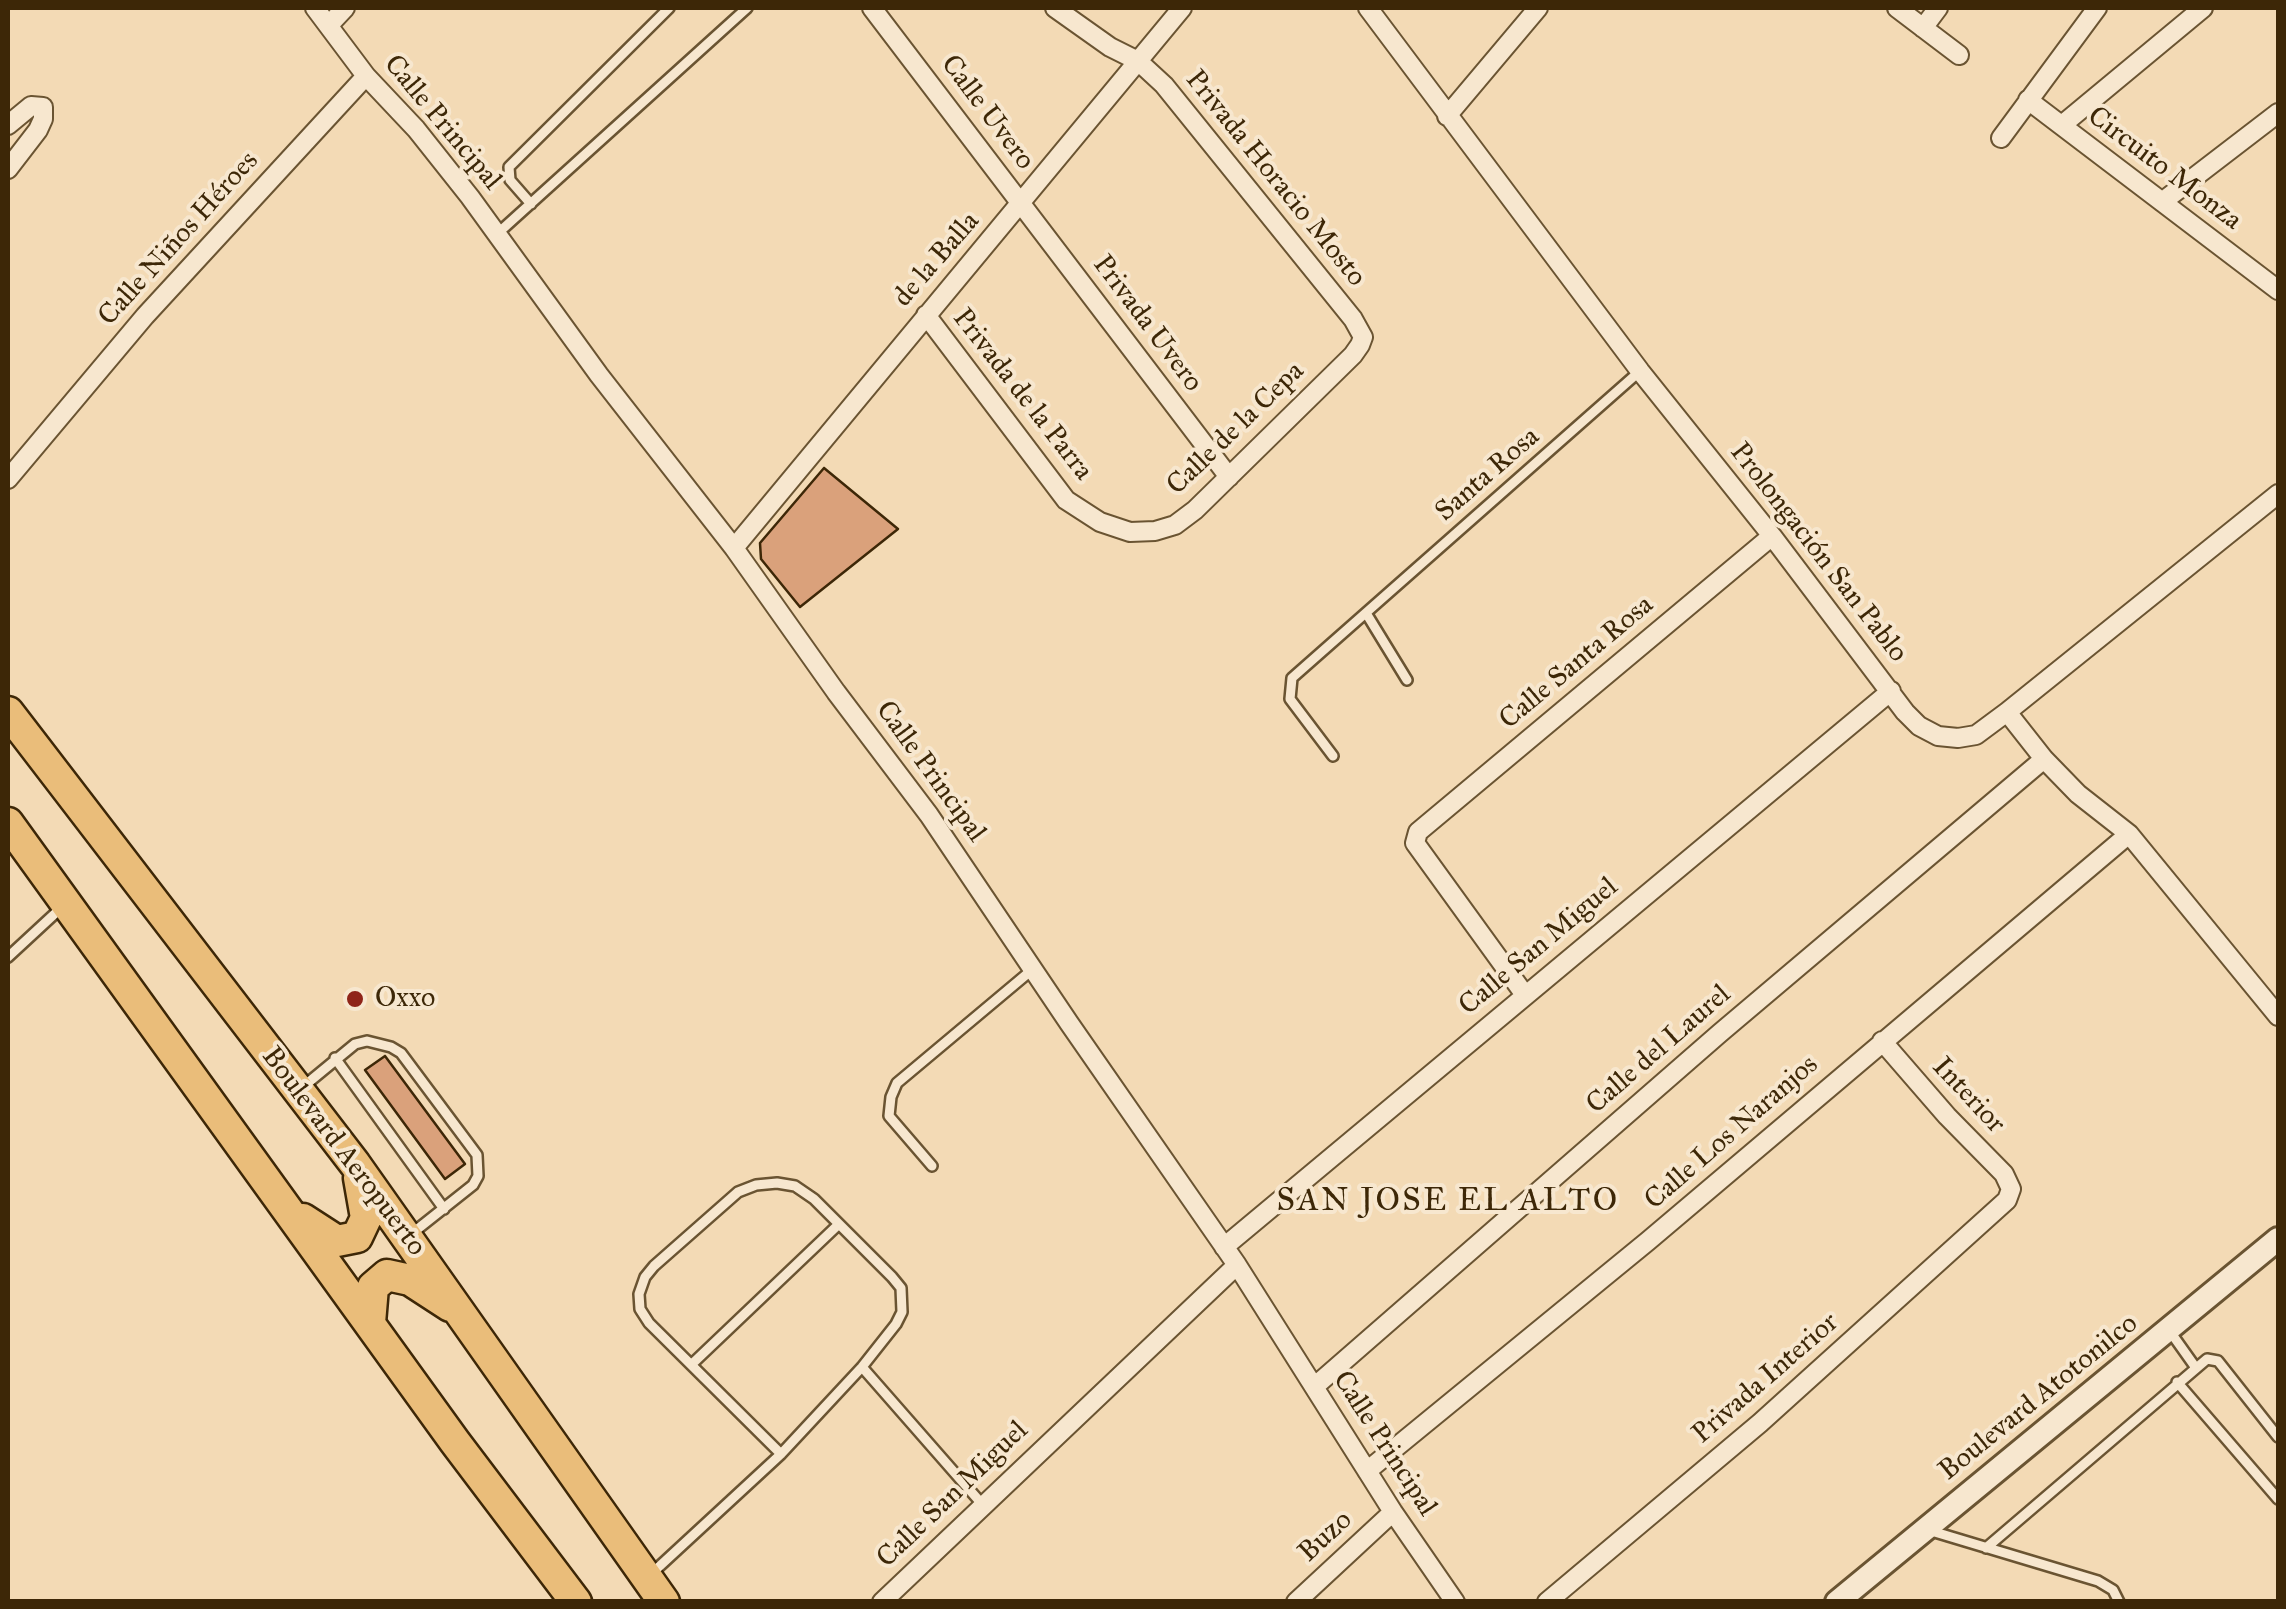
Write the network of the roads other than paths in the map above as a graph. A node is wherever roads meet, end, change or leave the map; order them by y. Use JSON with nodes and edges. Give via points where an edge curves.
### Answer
{"nodes":[{"id":1,"x":315,"y":8,"type":"edge"},
{"id":2,"x":345,"y":8,"type":"edge"},
{"id":3,"x":669,"y":8,"type":"edge"},
{"id":4,"x":747,"y":8,"type":"edge"},
{"id":5,"x":872,"y":8,"type":"edge"},
{"id":6,"x":1055,"y":8,"type":"edge"},
{"id":7,"x":1182,"y":8,"type":"edge"},
{"id":8,"x":1368,"y":8,"type":"edge"},
{"id":9,"x":1538,"y":8,"type":"edge"},
{"id":10,"x":1897,"y":8,"type":"edge"},
{"id":11,"x":1938,"y":8,"type":"edge"},
{"id":12,"x":2097,"y":8,"type":"edge"},
{"id":13,"x":2202,"y":8,"type":"edge"},
{"id":14,"x":329,"y":25,"type":"junction"},
{"id":15,"x":1924,"y":28,"type":"junction"},
{"id":16,"x":1958,"y":55,"type":"dead end"},
{"id":17,"x":1138,"y":61,"type":"junction"},
{"id":18,"x":366,"y":76,"type":"junction"},
{"id":19,"x":2028,"y":100,"type":"junction"},
{"id":20,"x":2278,"y":113,"type":"edge"},
{"id":21,"x":1447,"y":116,"type":"junction"},
{"id":22,"x":8,"y":125,"type":"edge"},
{"id":23,"x":2062,"y":125,"type":"junction"},
{"id":24,"x":2000,"y":138,"type":"dead end"},
{"id":25,"x":8,"y":169,"type":"edge"},
{"id":26,"x":2162,"y":202,"type":"junction"},
{"id":27,"x":531,"y":204,"type":"junction"},
{"id":28,"x":1022,"y":204,"type":"junction"},
{"id":29,"x":497,"y":234,"type":"junction"},
{"id":30,"x":2275,"y":281,"type":"edge"},
{"id":31,"x":926,"y":315,"type":"junction"},
{"id":32,"x":1362,"y":337,"type":"joint"},
{"id":33,"x":1640,"y":372,"type":"junction"},
{"id":34,"x":38,"y":442,"type":"junction"},
{"id":35,"x":8,"y":466,"type":"edge"},
{"id":36,"x":1229,"y":477,"type":"junction"},
{"id":37,"x":8,"y":480,"type":"edge"},
{"id":38,"x":2278,"y":494,"type":"edge"},
{"id":39,"x":1130,"y":532,"type":"joint"},
{"id":40,"x":1772,"y":536,"type":"junction"},
{"id":41,"x":734,"y":548,"type":"junction"},
{"id":42,"x":1366,"y":613,"type":"junction"},
{"id":43,"x":1407,"y":680,"type":"dead end"},
{"id":44,"x":1891,"y":690,"type":"junction"},
{"id":45,"x":8,"y":712,"type":"edge"},
{"id":46,"x":2007,"y":712,"type":"junction"},
{"id":47,"x":1332,"y":756,"type":"dead end"},
{"id":48,"x":2044,"y":759,"type":"junction"},
{"id":49,"x":8,"y":823,"type":"edge"},
{"id":50,"x":2129,"y":834,"type":"junction"},
{"id":51,"x":65,"y":904,"type":"junction"},
{"id":52,"x":8,"y":957,"type":"edge"},
{"id":53,"x":1033,"y":970,"type":"junction"},
{"id":54,"x":1525,"y":995,"type":"junction"},
{"id":55,"x":2278,"y":1016,"type":"edge"},
{"id":56,"x":1882,"y":1041,"type":"junction"},
{"id":57,"x":335,"y":1058,"type":"junction"},
{"id":58,"x":298,"y":1091,"type":"junction"},
{"id":59,"x":354,"y":1164,"type":"junction"},
{"id":60,"x":932,"y":1166,"type":"dead end"},
{"id":61,"x":272,"y":1190,"type":"junction"},
{"id":62,"x":2012,"y":1190,"type":"joint"},
{"id":63,"x":444,"y":1210,"type":"junction"},
{"id":64,"x":840,"y":1224,"type":"junction"},
{"id":65,"x":408,"y":1237,"type":"junction"},
{"id":66,"x":2278,"y":1240,"type":"edge"},
{"id":67,"x":1224,"y":1247,"type":"junction"},
{"id":68,"x":1237,"y":1265,"type":"junction"},
{"id":69,"x":464,"y":1316,"type":"junction"},
{"id":70,"x":370,"y":1322,"type":"junction"},
{"id":71,"x":2169,"y":1330,"type":"junction"},
{"id":72,"x":692,"y":1364,"type":"junction"},
{"id":73,"x":862,"y":1368,"type":"junction"},
{"id":74,"x":2196,"y":1368,"type":"junction"},
{"id":75,"x":2177,"y":1382,"type":"junction"},
{"id":76,"x":1314,"y":1387,"type":"junction"},
{"id":77,"x":2278,"y":1437,"type":"edge"},
{"id":78,"x":781,"y":1454,"type":"junction"},
{"id":79,"x":1367,"y":1471,"type":"junction"},
{"id":80,"x":2278,"y":1499,"type":"edge"},
{"id":81,"x":982,"y":1504,"type":"junction"},
{"id":82,"x":1394,"y":1512,"type":"junction"},
{"id":83,"x":1925,"y":1530,"type":"junction"},
{"id":84,"x":1986,"y":1548,"type":"junction"},
{"id":85,"x":655,"y":1590,"type":"edge"},
{"id":86,"x":576,"y":1602,"type":"edge"},
{"id":87,"x":882,"y":1602,"type":"edge"},
{"id":88,"x":1296,"y":1602,"type":"edge"},
{"id":89,"x":1455,"y":1602,"type":"edge"},
{"id":90,"x":1547,"y":1602,"type":"edge"},
{"id":91,"x":1836,"y":1602,"type":"edge"},
{"id":92,"x":2118,"y":1602,"type":"edge"}],
"edges":[{"from":1,"to":14,"type":"street","name":"Calle Principal"},
{"from":2,"to":14,"type":"street"},
{"from":3,"to":27,"type":"lane","via":[[509,167],[510,180]]},
{"from":4,"to":27,"type":"lane"},
{"from":5,"to":28,"type":"street","name":"Calle Uvero"},
{"from":6,"to":17,"type":"street","name":"Privada Horacio Mosto"},
{"from":7,"to":17,"type":"street","name":"de la Balla"},
{"from":8,"to":21,"type":"street","name":"Prolongación San Pablo"},
{"from":9,"to":21,"type":"street"},
{"from":10,"to":15,"type":"street"},
{"from":11,"to":15,"type":"street"},
{"from":12,"to":19,"type":"street"},
{"from":13,"to":23,"type":"street"},
{"from":14,"to":18,"type":"street","name":"Calle Principal"},
{"from":15,"to":16,"type":"street"},
{"from":17,"to":28,"type":"street","name":"de la Balla"},
{"from":17,"to":32,"type":"street","name":"Privada Horacio Mosto"},
{"from":18,"to":29,"type":"street","name":"Calle Principal"},
{"from":18,"to":34,"type":"street","name":"Calle Niños Héroes"},
{"from":19,"to":23,"type":"street","name":"Circuito Monza"},
{"from":19,"to":24,"type":"street"},
{"from":20,"to":26,"type":"street"},
{"from":21,"to":33,"type":"street","name":"Prolongación San Pablo"},
{"from":22,"to":25,"type":"street","via":[[30,106],[42,106],[38,130]]},
{"from":23,"to":26,"type":"street","name":"Circuito Monza"},
{"from":26,"to":30,"type":"street","name":"Circuito Monza"},
{"from":27,"to":29,"type":"lane"},
{"from":28,"to":31,"type":"street","name":"de la Balla"},
{"from":28,"to":36,"type":"street","name":"Privada Uvero"},
{"from":29,"to":41,"type":"street","name":"Calle Principal"},
{"from":31,"to":39,"type":"street","name":"Privada de la Parra","via":[[1066,500]]},
{"from":31,"to":41,"type":"street","name":"de la Balla"},
{"from":32,"to":36,"type":"street","name":"Calle de la Cepa","via":[[1354,355]]},
{"from":33,"to":40,"type":"street","name":"Prolongación San Pablo"},
{"from":33,"to":42,"type":"lane","name":"Santa Rosa"},
{"from":34,"to":35,"type":"street","name":"Calle Niños Héroes"},
{"from":34,"to":37,"type":"street","name":"Calle Niños Héroes"},
{"from":36,"to":39,"type":"street","name":"Calle de la Cepa","via":[[1175,525]]},
{"from":38,"to":46,"type":"street","name":"Prolongación San Pablo"},
{"from":40,"to":44,"type":"street","name":"Prolongación San Pablo"},
{"from":40,"to":54,"type":"street","name":"Calle Santa Rosa","via":[[1418,832],[1414,842]]},
{"from":41,"to":53,"type":"street","name":"Calle Principal"},
{"from":42,"to":43,"type":"lane"},
{"from":42,"to":47,"type":"lane","name":"Santa Rosa","via":[[1292,678],[1289,690]]},
{"from":44,"to":46,"type":"street","name":"Prolongación San Pablo","via":[[1919,726],[1938,736],[1976,734]]},
{"from":44,"to":54,"type":"street","name":"Calle San Miguel"},
{"from":45,"to":58,"type":"highway","name":"Boulevard Aeropuerto"},
{"from":46,"to":48,"type":"street"},
{"from":48,"to":50,"type":"street"},
{"from":48,"to":76,"type":"street","name":"Calle del Laurel"},
{"from":49,"to":51,"type":"highway"},
{"from":50,"to":55,"type":"street"},
{"from":50,"to":56,"type":"street","name":"Calle Los Naranjos"},
{"from":51,"to":52,"type":"lane"},
{"from":51,"to":61,"type":"highway"},
{"from":53,"to":60,"type":"lane","via":[[898,1083],[888,1116]]},
{"from":53,"to":67,"type":"street","name":"Calle Principal"},
{"from":54,"to":67,"type":"street","name":"Calle San Miguel"},
{"from":56,"to":62,"type":"street","name":"Interior"},
{"from":56,"to":79,"type":"street","name":"Calle Los Naranjos"},
{"from":57,"to":58,"type":"lane"},
{"from":57,"to":63,"type":"lane"},
{"from":57,"to":63,"type":"lane","via":[[355,1044],[391,1047],[477,1155],[473,1185]]},
{"from":58,"to":59,"type":"highway","name":"Boulevard Aeropuerto"},
{"from":59,"to":61,"type":"highway","via":[[366,1218],[348,1241],[325,1236]]},
{"from":59,"to":65,"type":"highway","name":"Boulevard Aeropuerto"},
{"from":61,"to":70,"type":"highway"},
{"from":62,"to":90,"type":"street","name":"Privada Interior","via":[[1984,1224],[1790,1396]]},
{"from":63,"to":65,"type":"lane"},
{"from":64,"to":72,"type":"lane"},
{"from":64,"to":72,"type":"lane","via":[[795,1186],[756,1185],[738,1192],[654,1266],[639,1294],[640,1310]]},
{"from":64,"to":73,"type":"lane","via":[[892,1277],[903,1300],[896,1324]]},
{"from":65,"to":69,"type":"highway","name":"Boulevard Aeropuerto"},
{"from":66,"to":71,"type":"street","name":"Boulevard Atotonilco"},
{"from":67,"to":68,"type":"street","name":"Calle Principal"},
{"from":68,"to":76,"type":"street","name":"Calle Principal"},
{"from":68,"to":81,"type":"street","name":"Calle San Miguel"},
{"from":69,"to":70,"type":"highway","via":[[410,1280],[387,1275],[373,1287]]},
{"from":69,"to":85,"type":"highway","name":"Boulevard Aeropuerto"},
{"from":70,"to":86,"type":"highway"},
{"from":71,"to":74,"type":"lane"},
{"from":71,"to":83,"type":"street","name":"Boulevard Atotonilco"},
{"from":72,"to":78,"type":"lane"},
{"from":73,"to":78,"type":"lane"},
{"from":73,"to":81,"type":"lane"},
{"from":74,"to":75,"type":"lane"},
{"from":74,"to":77,"type":"lane","via":[[2218,1360]]},
{"from":75,"to":80,"type":"lane"},
{"from":75,"to":84,"type":"lane"},
{"from":76,"to":79,"type":"street","name":"Calle Principal"},
{"from":78,"to":85,"type":"lane"},
{"from":79,"to":82,"type":"street","name":"Calle Principal"},
{"from":81,"to":87,"type":"street","name":"Calle San Miguel"},
{"from":82,"to":88,"type":"street","name":"Buzo"},
{"from":82,"to":89,"type":"street","name":"Calle Principal"},
{"from":83,"to":84,"type":"lane"},
{"from":83,"to":91,"type":"street","name":"Boulevard Atotonilco"},
{"from":84,"to":92,"type":"lane","via":[[2098,1581]]}]}
